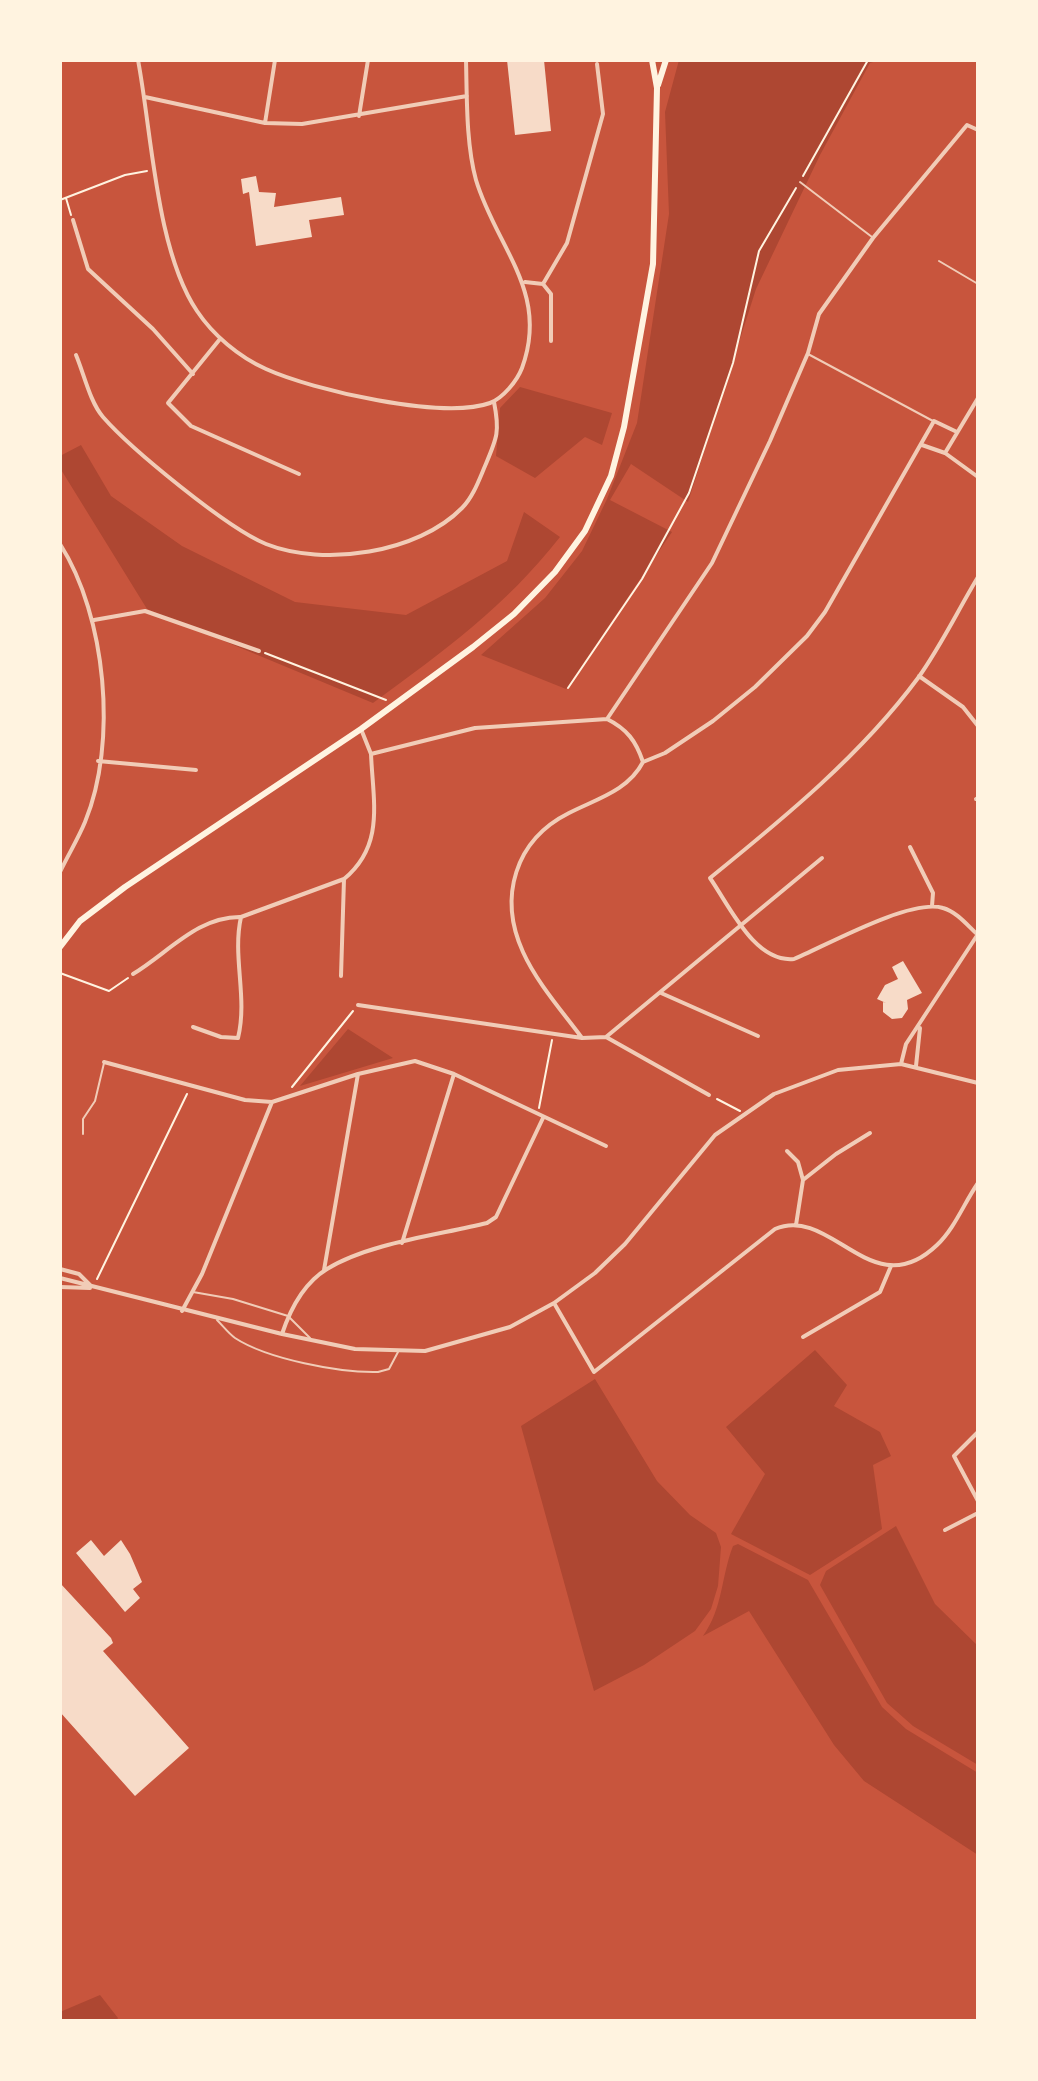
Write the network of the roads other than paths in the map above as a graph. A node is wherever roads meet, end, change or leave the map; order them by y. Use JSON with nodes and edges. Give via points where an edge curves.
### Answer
{"nodes":[{"id":1,"x":138,"y":60,"type":"edge"},
{"id":2,"x":275,"y":60,"type":"edge"},
{"id":3,"x":368,"y":60,"type":"edge"},
{"id":4,"x":466,"y":60,"type":"edge"},
{"id":5,"x":654,"y":60,"type":"edge"},
{"id":6,"x":665,"y":60,"type":"edge"},
{"id":7,"x":597,"y":64,"type":"dead end"},
{"id":8,"x":657,"y":88,"type":"junction"},
{"id":9,"x":467,"y":96,"type":"junction"},
{"id":10,"x":145,"y":97,"type":"junction"},
{"id":11,"x":359,"y":116,"type":"junction"},
{"id":12,"x":265,"y":123,"type":"junction"},
{"id":13,"x":978,"y":130,"type":"edge"},
{"id":14,"x":800,"y":182,"type":"road end"},
{"id":15,"x":73,"y":220,"type":"road end"},
{"id":16,"x":873,"y":238,"type":"junction"},
{"id":17,"x":939,"y":261,"type":"dead end"},
{"id":18,"x":525,"y":282,"type":"junction"},
{"id":19,"x":543,"y":284,"type":"junction"},
{"id":20,"x":978,"y":284,"type":"edge"},
{"id":21,"x":220,"y":339,"type":"junction"},
{"id":22,"x":551,"y":341,"type":"dead end"},
{"id":23,"x":808,"y":353,"type":"junction"},
{"id":24,"x":76,"y":355,"type":"dead end"},
{"id":25,"x":193,"y":374,"type":"junction"},
{"id":26,"x":978,"y":398,"type":"edge"},
{"id":27,"x":494,"y":402,"type":"junction"},
{"id":28,"x":934,"y":421,"type":"junction"},
{"id":29,"x":957,"y":432,"type":"junction"},
{"id":30,"x":922,"y":445,"type":"junction"},
{"id":31,"x":945,"y":453,"type":"junction"},
{"id":32,"x":299,"y":474,"type":"dead end"},
{"id":33,"x":978,"y":477,"type":"edge"},
{"id":34,"x":60,"y":544,"type":"edge"},
{"id":35,"x":978,"y":577,"type":"edge"},
{"id":36,"x":94,"y":620,"type":"junction"},
{"id":37,"x":259,"y":651,"type":"road end"},
{"id":38,"x":919,"y":676,"type":"junction"},
{"id":39,"x":607,"y":719,"type":"junction"},
{"id":40,"x":978,"y":726,"type":"edge"},
{"id":41,"x":361,"y":729,"type":"junction"},
{"id":42,"x":371,"y":754,"type":"junction"},
{"id":43,"x":98,"y":761,"type":"junction"},
{"id":44,"x":643,"y":762,"type":"junction"},
{"id":45,"x":196,"y":770,"type":"dead end"},
{"id":46,"x":910,"y":847,"type":"dead end"},
{"id":47,"x":822,"y":858,"type":"dead end"},
{"id":48,"x":60,"y":872,"type":"edge"},
{"id":49,"x":344,"y":879,"type":"junction"},
{"id":50,"x":932,"y":906,"type":"junction"},
{"id":51,"x":241,"y":917,"type":"junction"},
{"id":52,"x":744,"y":925,"type":"junction"},
{"id":53,"x":978,"y":934,"type":"edge"},
{"id":54,"x":60,"y":947,"type":"edge"},
{"id":55,"x":133,"y":974,"type":"road end"},
{"id":56,"x":341,"y":976,"type":"dead end"},
{"id":57,"x":661,"y":993,"type":"junction"},
{"id":58,"x":358,"y":1005,"type":"road end"},
{"id":59,"x":920,"y":1025,"type":"junction"},
{"id":60,"x":193,"y":1027,"type":"dead end"},
{"id":61,"x":758,"y":1036,"type":"dead end"},
{"id":62,"x":606,"y":1037,"type":"junction"},
{"id":63,"x":582,"y":1038,"type":"junction"},
{"id":64,"x":104,"y":1062,"type":"joint"},
{"id":65,"x":901,"y":1064,"type":"junction"},
{"id":66,"x":916,"y":1066,"type":"junction"},
{"id":67,"x":358,"y":1074,"type":"junction"},
{"id":68,"x":454,"y":1074,"type":"junction"},
{"id":69,"x":978,"y":1083,"type":"edge"},
{"id":70,"x":709,"y":1095,"type":"road end"},
{"id":71,"x":272,"y":1102,"type":"junction"},
{"id":72,"x":543,"y":1118,"type":"junction"},
{"id":73,"x":870,"y":1133,"type":"dead end"},
{"id":74,"x":83,"y":1134,"type":"dead end"},
{"id":75,"x":606,"y":1146,"type":"dead end"},
{"id":76,"x":787,"y":1151,"type":"dead end"},
{"id":77,"x":803,"y":1180,"type":"junction"},
{"id":78,"x":978,"y":1183,"type":"edge"},
{"id":79,"x":793,"y":1224,"type":"junction"},
{"id":80,"x":402,"y":1243,"type":"junction"},
{"id":81,"x":891,"y":1266,"type":"junction"},
{"id":82,"x":60,"y":1269,"type":"edge"},
{"id":83,"x":324,"y":1270,"type":"junction"},
{"id":84,"x":60,"y":1278,"type":"edge"},
{"id":85,"x":60,"y":1287,"type":"edge"},
{"id":86,"x":92,"y":1287,"type":"junction"},
{"id":87,"x":192,"y":1292,"type":"junction"},
{"id":88,"x":554,"y":1303,"type":"junction"},
{"id":89,"x":182,"y":1311,"type":"junction"},
{"id":90,"x":288,"y":1316,"type":"junction"},
{"id":91,"x":217,"y":1320,"type":"junction"},
{"id":92,"x":282,"y":1334,"type":"junction"},
{"id":93,"x":803,"y":1337,"type":"dead end"},
{"id":94,"x":312,"y":1340,"type":"junction"},
{"id":95,"x":399,"y":1351,"type":"junction"},
{"id":96,"x":978,"y":1432,"type":"edge"},
{"id":97,"x":978,"y":1501,"type":"edge"},
{"id":98,"x":978,"y":1513,"type":"edge"},
{"id":99,"x":945,"y":1530,"type":"dead end"}],
"edges":[{"from":1,"to":10,"type":"street"},
{"from":2,"to":12,"type":"street"},
{"from":3,"to":11,"type":"street"},
{"from":4,"to":9,"type":"street"},
{"from":5,"to":6,"type":"main road"},
{"from":5,"to":8,"type":"main road"},
{"from":6,"to":8,"type":"main road"},
{"from":7,"to":19,"type":"street","via":[[603,114],[567,243]]},
{"from":8,"to":41,"type":"main road","via":[[653,264],[611,476],[585,531],[514,614]]},
{"from":9,"to":11,"type":"street"},
{"from":9,"to":18,"type":"street","via":[[480,192]]},
{"from":10,"to":12,"type":"street"},
{"from":10,"to":21,"type":"street","via":[[168,250],[197,312]]},
{"from":11,"to":12,"type":"street"},
{"from":13,"to":16,"type":"street","via":[[967,125]]},
{"from":14,"to":16,"type":"lane"},
{"from":15,"to":25,"type":"street","via":[[88,269]]},
{"from":16,"to":23,"type":"street","via":[[819,314]]},
{"from":17,"to":20,"type":"lane"},
{"from":18,"to":19,"type":"street"},
{"from":18,"to":27,"type":"street","via":[[530,329],[522,369]]},
{"from":19,"to":22,"type":"street","via":[[551,294]]},
{"from":21,"to":25,"type":"street"},
{"from":21,"to":27,"type":"street","via":[[264,368],[319,388],[439,408],[469,409]]},
{"from":23,"to":28,"type":"lane"},
{"from":23,"to":39,"type":"street","via":[[712,563]]},
{"from":24,"to":27,"type":"street","via":[[101,415],[207,506],[265,543],[288,550],[344,553],[433,531],[463,508],[476,489],[500,430]]},
{"from":25,"to":32,"type":"street","via":[[168,403],[191,426]]},
{"from":26,"to":29,"type":"street"},
{"from":28,"to":29,"type":"street"},
{"from":28,"to":30,"type":"street"},
{"from":29,"to":31,"type":"street"},
{"from":30,"to":31,"type":"street"},
{"from":30,"to":44,"type":"street","via":[[807,636],[713,721]]},
{"from":31,"to":33,"type":"street"},
{"from":34,"to":36,"type":"street","via":[[76,568]]},
{"from":35,"to":38,"type":"street"},
{"from":36,"to":37,"type":"street","via":[[145,611]]},
{"from":36,"to":43,"type":"street","via":[[105,688]]},
{"from":38,"to":40,"type":"street","via":[[963,707]]},
{"from":38,"to":52,"type":"street","via":[[816,791],[710,878]]},
{"from":39,"to":42,"type":"street","via":[[475,728]]},
{"from":39,"to":44,"type":"street","via":[[623,727]]},
{"from":41,"to":42,"type":"street"},
{"from":41,"to":54,"type":"main road","via":[[125,887],[80,921]]},
{"from":42,"to":49,"type":"street","via":[[374,836],[365,857]]},
{"from":43,"to":45,"type":"street"},
{"from":43,"to":48,"type":"street","via":[[86,821]]},
{"from":44,"to":63,"type":"street","via":[[633,779],[544,827],[518,861],[511,888],[523,952]]},
{"from":46,"to":50,"type":"street","via":[[933,893]]},
{"from":47,"to":52,"type":"street"},
{"from":49,"to":51,"type":"street"},
{"from":49,"to":56,"type":"street"},
{"from":50,"to":52,"type":"street","via":[[794,959],[772,956]]},
{"from":50,"to":53,"type":"street","via":[[953,912]]},
{"from":51,"to":55,"type":"street","via":[[223,916],[204,924]]},
{"from":51,"to":60,"type":"street","via":[[235,943],[242,992],[238,1038]]},
{"from":52,"to":57,"type":"street"},
{"from":53,"to":59,"type":"street"},
{"from":57,"to":61,"type":"street"},
{"from":57,"to":62,"type":"street"},
{"from":58,"to":63,"type":"street"},
{"from":59,"to":65,"type":"street","via":[[906,1044]]},
{"from":59,"to":66,"type":"street"},
{"from":62,"to":63,"type":"street"},
{"from":62,"to":70,"type":"street"},
{"from":64,"to":71,"type":"street","via":[[245,1100]]},
{"from":64,"to":74,"type":"lane","via":[[95,1101],[83,1119]]},
{"from":65,"to":66,"type":"street"},
{"from":65,"to":88,"type":"street","via":[[816,1076],[743,1113],[715,1135],[625,1244]]},
{"from":66,"to":69,"type":"street"},
{"from":67,"to":68,"type":"street","via":[[415,1061]]},
{"from":67,"to":71,"type":"street"},
{"from":67,"to":83,"type":"street"},
{"from":68,"to":72,"type":"street"},
{"from":68,"to":80,"type":"street"},
{"from":71,"to":87,"type":"street"},
{"from":72,"to":75,"type":"street"},
{"from":72,"to":80,"type":"street","via":[[496,1217]]},
{"from":73,"to":77,"type":"street"},
{"from":76,"to":77,"type":"street","via":[[798,1162]]},
{"from":77,"to":79,"type":"street"},
{"from":78,"to":81,"type":"street","via":[[939,1244],[910,1262]]},
{"from":79,"to":81,"type":"street","via":[[813,1229],[865,1261]]},
{"from":79,"to":88,"type":"street","via":[[775,1229],[594,1372]]},
{"from":80,"to":83,"type":"street"},
{"from":81,"to":93,"type":"street","via":[[880,1292]]},
{"from":82,"to":86,"type":"street","via":[[79,1274]]},
{"from":83,"to":90,"type":"street"},
{"from":84,"to":86,"type":"street"},
{"from":85,"to":86,"type":"street"},
{"from":86,"to":89,"type":"street"},
{"from":87,"to":89,"type":"street"},
{"from":87,"to":90,"type":"lane"},
{"from":88,"to":95,"type":"street","via":[[510,1327],[425,1351]]},
{"from":89,"to":91,"type":"street"},
{"from":90,"to":92,"type":"street"},
{"from":90,"to":94,"type":"lane"},
{"from":91,"to":92,"type":"street"},
{"from":91,"to":95,"type":"lane","via":[[234,1338],[265,1352],[364,1372],[389,1369]]},
{"from":92,"to":94,"type":"street"},
{"from":94,"to":95,"type":"street"},
{"from":96,"to":97,"type":"street","via":[[954,1456]]},
{"from":98,"to":99,"type":"street"}]}
